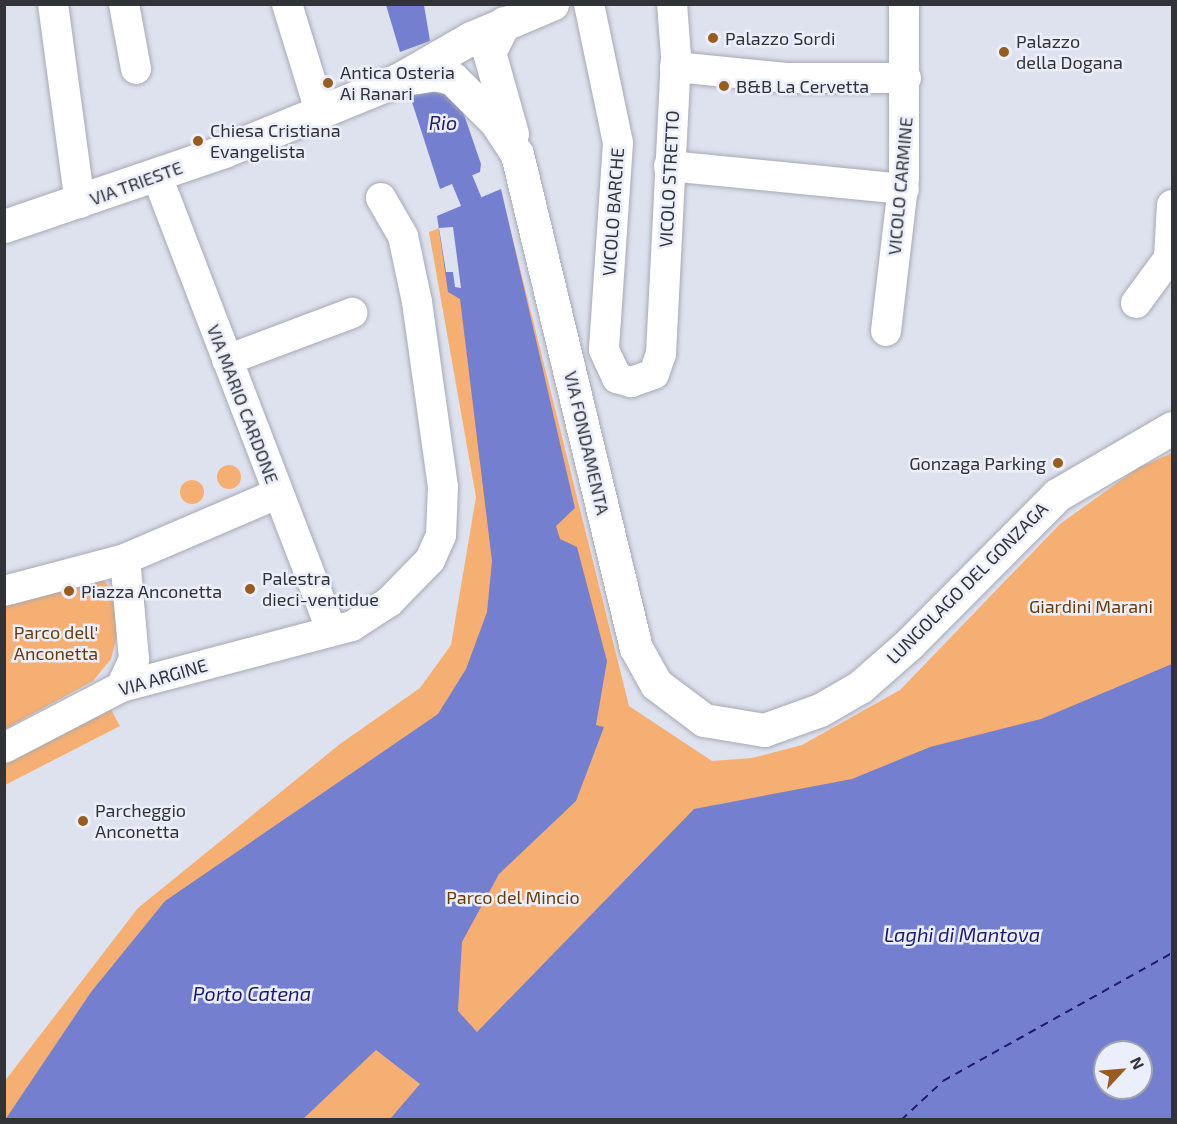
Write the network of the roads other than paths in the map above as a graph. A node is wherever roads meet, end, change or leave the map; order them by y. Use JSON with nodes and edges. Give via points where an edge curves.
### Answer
{"nodes":[{"id":1,"x":53,"y":4,"type":"edge"},
{"id":2,"x":124,"y":4,"type":"edge"},
{"id":3,"x":287,"y":4,"type":"edge"},
{"id":4,"x":552,"y":4,"type":"edge"},
{"id":5,"x":589,"y":4,"type":"edge"},
{"id":6,"x":672,"y":4,"type":"edge"},
{"id":7,"x":904,"y":4,"type":"edge"},
{"id":8,"x":504,"y":23,"type":"junction"},
{"id":9,"x":675,"y":67,"type":"junction"},
{"id":10,"x":136,"y":69,"type":"dead end"},
{"id":11,"x":906,"y":78,"type":"junction"},
{"id":12,"x":398,"y":80,"type":"junction"},
{"id":13,"x":459,"y":83,"type":"joint"},
{"id":14,"x":320,"y":111,"type":"junction"},
{"id":15,"x":517,"y":154,"type":"junction"},
{"id":16,"x":669,"y":166,"type":"junction"},
{"id":17,"x":157,"y":177,"type":"junction"},
{"id":18,"x":904,"y":189,"type":"junction"},
{"id":19,"x":381,"y":198,"type":"dead end"},
{"id":20,"x":80,"y":203,"type":"junction"},
{"id":21,"x":1173,"y":205,"type":"edge"},
{"id":22,"x":4,"y":226,"type":"edge"},
{"id":23,"x":1171,"y":258,"type":"edge"},
{"id":24,"x":1136,"y":303,"type":"dead end"},
{"id":25,"x":351,"y":313,"type":"dead end"},
{"id":26,"x":886,"y":331,"type":"dead end"},
{"id":27,"x":661,"y":354,"type":"joint"},
{"id":28,"x":227,"y":360,"type":"junction"},
{"id":29,"x":1173,"y":429,"type":"edge"},
{"id":30,"x":277,"y":494,"type":"junction"},
{"id":31,"x":125,"y":559,"type":"junction"},
{"id":32,"x":4,"y":591,"type":"edge"},
{"id":33,"x":332,"y":631,"type":"junction"},
{"id":34,"x":121,"y":687,"type":"junction"},
{"id":35,"x":692,"y":711,"type":"joint"},
{"id":36,"x":4,"y":748,"type":"edge"}],
"edges":[{"from":1,"to":20,"type":"street"},
{"from":2,"to":10,"type":"street"},
{"from":3,"to":14,"type":"street"},
{"from":4,"to":8,"type":"main road","name":"VIA TRIESTE"},
{"from":5,"to":27,"type":"street","name":"VICOLO BARCHE","via":[[618,143],[604,350],[617,378],[632,382],[654,374]]},
{"from":6,"to":9,"type":"street","name":"VICOLO STRETTO"},
{"from":7,"to":11,"type":"street","name":"VICOLO CARMINE"},
{"from":8,"to":12,"type":"main road","name":"VIA TRIESTE","via":[[438,55]]},
{"from":8,"to":15,"type":"main road","name":"VIA FONDAMENTA","via":[[489,52]]},
{"from":9,"to":11,"type":"street","via":[[788,78]]},
{"from":9,"to":16,"type":"street","name":"VICOLO STRETTO"},
{"from":11,"to":18,"type":"street","name":"VICOLO CARMINE"},
{"from":12,"to":13,"type":"main road","name":"VIA TRIESTE","via":[[439,74]]},
{"from":12,"to":14,"type":"main road","name":"VIA TRIESTE"},
{"from":13,"to":15,"type":"main road","name":"VIA FONDAMENTA"},
{"from":14,"to":17,"type":"main road","name":"VIA TRIESTE"},
{"from":15,"to":35,"type":"main road","name":"VIA FONDAMENTA","via":[[636,648],[656,684]]},
{"from":16,"to":18,"type":"street"},
{"from":16,"to":27,"type":"street","name":"VICOLO STRETTO"},
{"from":17,"to":20,"type":"main road","name":"VIA TRIESTE"},
{"from":17,"to":28,"type":"street","name":"VIA MARIO CARDONE"},
{"from":18,"to":26,"type":"street","name":"VICOLO CARMINE"},
{"from":19,"to":33,"type":"street","name":"VIA ARGINE","via":[[403,236],[417,302],[443,487],[441,535],[429,560],[389,602],[352,626]]},
{"from":20,"to":22,"type":"main road","name":"VIA TRIESTE"},
{"from":21,"to":23,"type":"street"},
{"from":23,"to":24,"type":"street"},
{"from":25,"to":28,"type":"street"},
{"from":28,"to":30,"type":"street","name":"VIA MARIO CARDONE"},
{"from":29,"to":35,"type":"main road","name":"LUNGOLAGO DEL GONZAGA","via":[[1057,495],[909,644],[837,700],[764,730],[722,726]]},
{"from":30,"to":31,"type":"street"},
{"from":30,"to":33,"type":"street","name":"VIA MARIO CARDONE"},
{"from":31,"to":32,"type":"street"},
{"from":31,"to":34,"type":"street","via":[[134,659]]},
{"from":33,"to":34,"type":"street","name":"VIA ARGINE"},
{"from":34,"to":36,"type":"street","name":"VIA ARGINE"}]}
